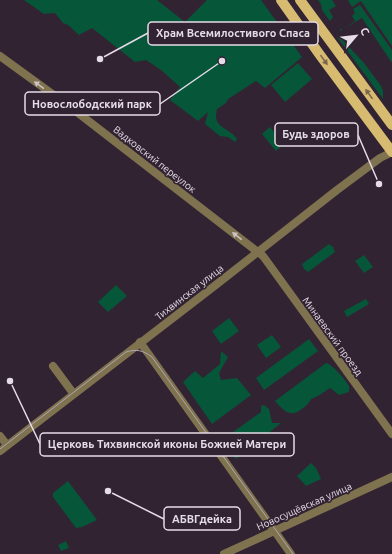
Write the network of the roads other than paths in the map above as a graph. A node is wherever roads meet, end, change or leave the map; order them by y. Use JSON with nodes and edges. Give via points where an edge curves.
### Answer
{"nodes":[{"id":1,"x":300,"y":0,"type":"edge"},
{"id":2,"x":282,"y":2,"type":"edge"},
{"id":3,"x":0,"y":56,"type":"edge"},
{"id":4,"x":392,"y":125,"type":"edge"},
{"id":5,"x":392,"y":152,"type":"edge"},
{"id":6,"x":258,"y":251,"type":"junction"},
{"id":7,"x":140,"y":342,"type":"junction"},
{"id":8,"x":53,"y":366,"type":"dead end"},
{"id":9,"x":73,"y":393,"type":"junction"},
{"id":10,"x":392,"y":434,"type":"edge"},
{"id":11,"x":0,"y":436,"type":"edge"},
{"id":12,"x":7,"y":445,"type":"junction"},
{"id":13,"x":0,"y":451,"type":"edge"},
{"id":14,"x":392,"y":477,"type":"edge"},
{"id":15,"x":274,"y":531,"type":"junction"},
{"id":16,"x":224,"y":554,"type":"edge"},
{"id":17,"x":291,"y":554,"type":"edge"}],
"edges":[{"from":4,"to":1,"type":"main road","one_way":true},
{"from":2,"to":5,"type":"main road","one_way":true},
{"from":6,"to":3,"type":"street","name":"Вадковский переулок","one_way":true},
{"from":5,"to":6,"type":"street","name":"Тихвинская улица","via":[[380,158]]},
{"from":6,"to":7,"type":"street","name":"Тихвинская улица"},
{"from":6,"to":10,"type":"street","name":"Минаевский проезд"},
{"from":7,"to":9,"type":"street","name":"Тихвинская улица"},
{"from":7,"to":15,"type":"street"},
{"from":8,"to":9,"type":"street"},
{"from":9,"to":12,"type":"street","name":"Тихвинская улица"},
{"from":11,"to":12,"type":"street"},
{"from":12,"to":13,"type":"street","name":"Тихвинская улица"},
{"from":14,"to":15,"type":"street","name":"Новосущёвская улица"},
{"from":15,"to":16,"type":"street","name":"Новосущёвская улица"},
{"from":15,"to":17,"type":"street"}]}
